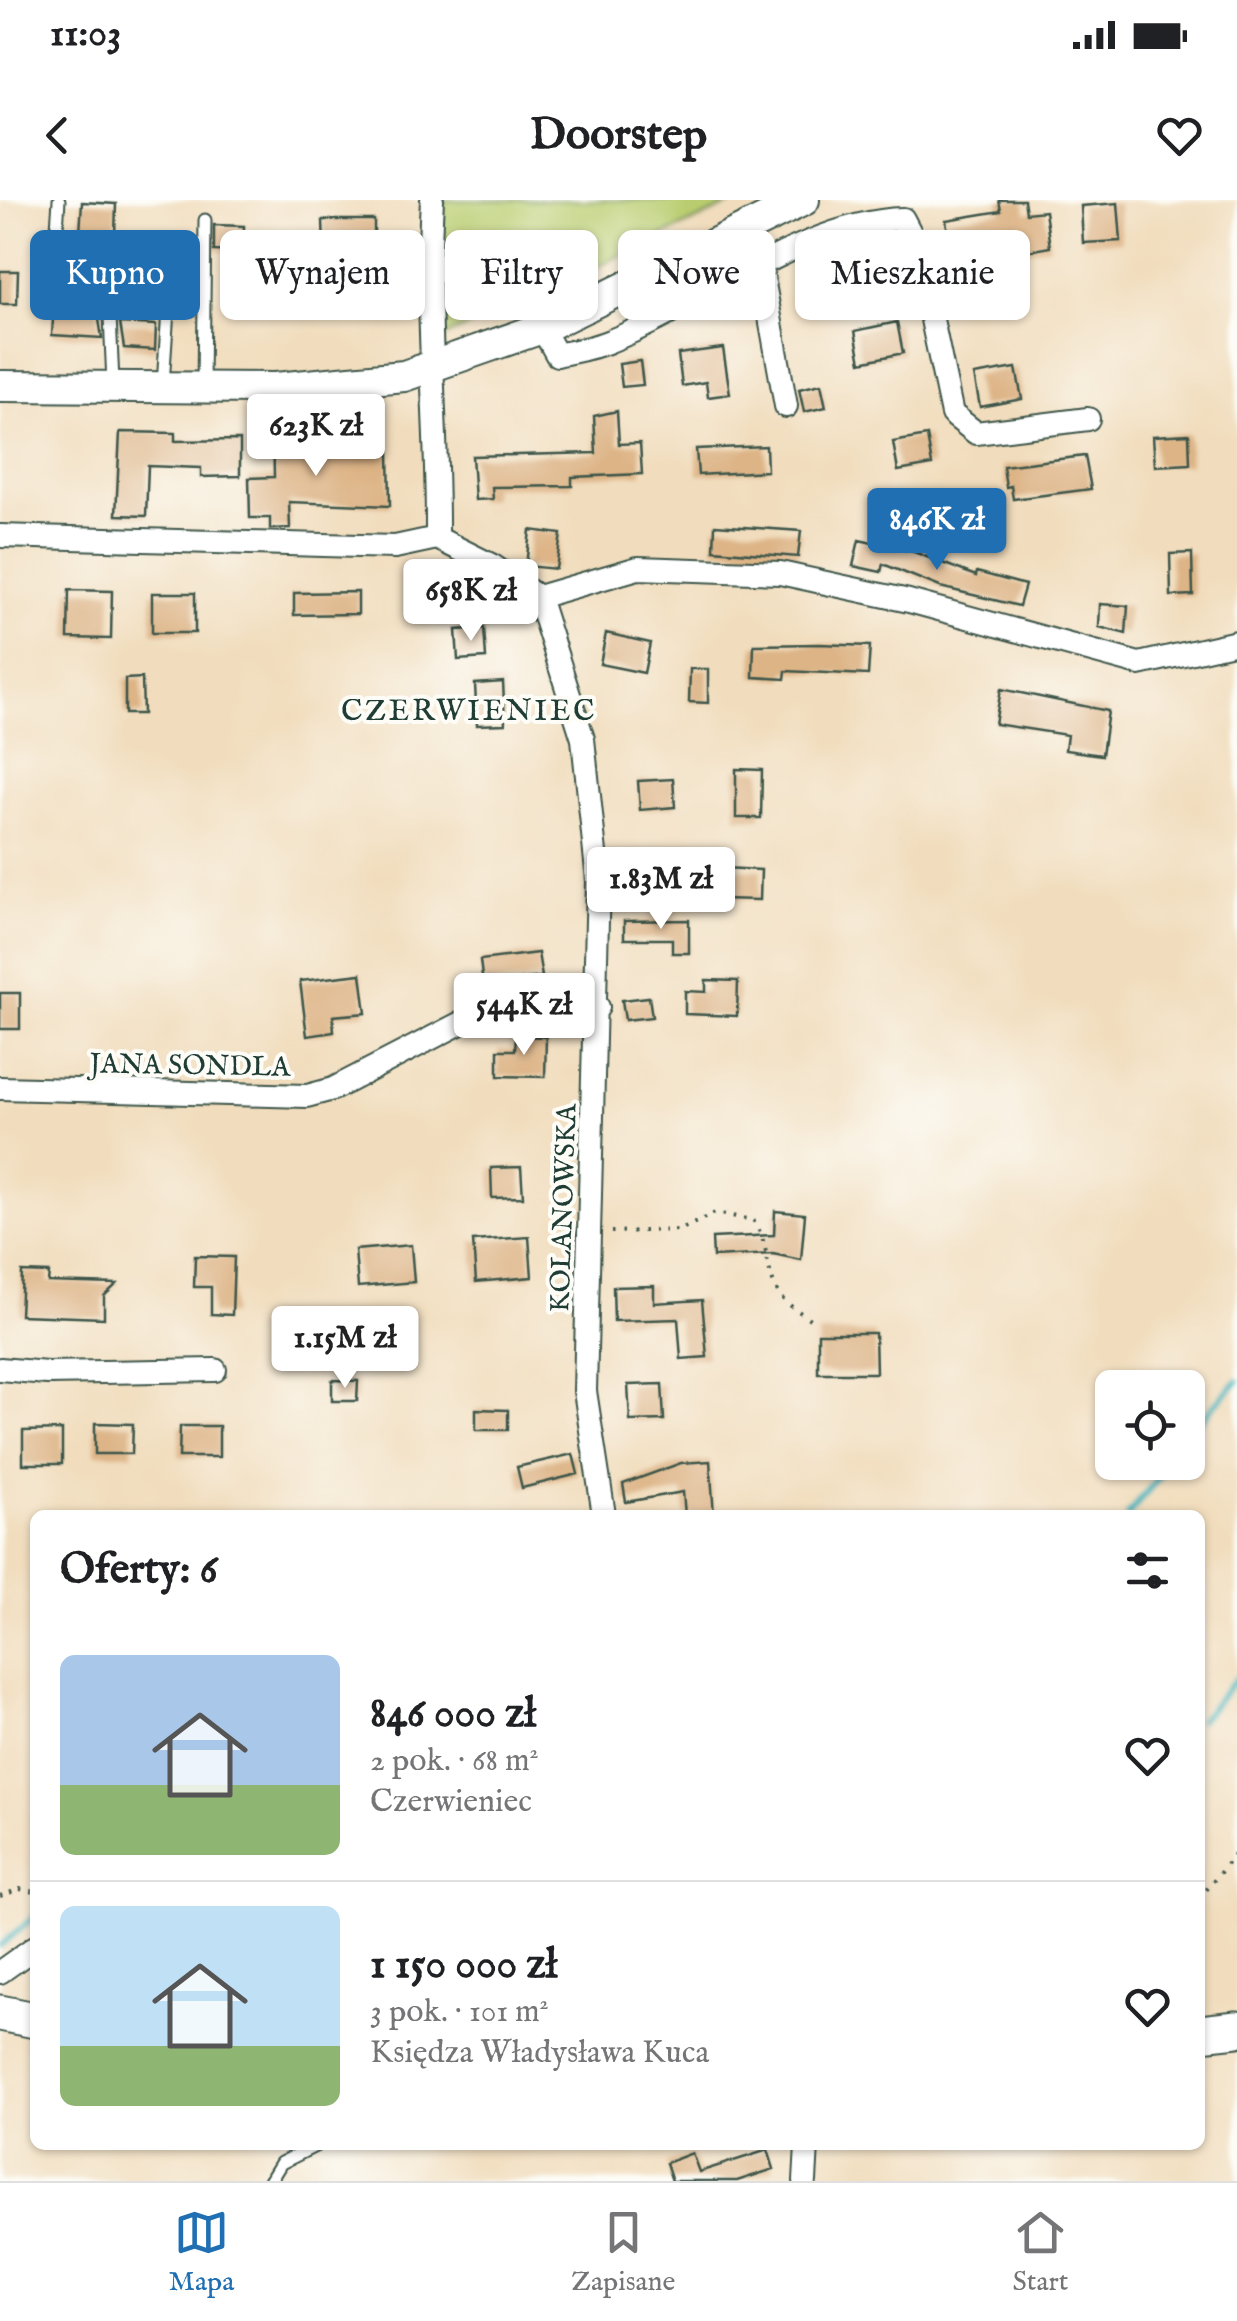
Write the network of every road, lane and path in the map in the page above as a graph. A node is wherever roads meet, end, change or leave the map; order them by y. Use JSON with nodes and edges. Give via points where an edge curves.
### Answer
{"nodes":[{"id":1,"x":59,"y":200,"type":"edge"},
{"id":2,"x":432,"y":200,"type":"edge"},
{"id":3,"x":804,"y":200,"type":"edge"},
{"id":4,"x":205,"y":220,"type":"dead end"},
{"id":5,"x":58,"y":228,"type":"dead end"},
{"id":6,"x":775,"y":262,"type":"edge"},
{"id":7,"x":110,"y":320,"type":"edge"},
{"id":8,"x":167,"y":320,"type":"edge"},
{"id":9,"x":654,"y":320,"type":"edge"},
{"id":10,"x":771,"y":320,"type":"edge"},
{"id":11,"x":542,"y":328,"type":"junction"},
{"id":12,"x":432,"y":368,"type":"junction"},
{"id":13,"x":0,"y":386,"type":"edge"},
{"id":14,"x":114,"y":387,"type":"junction"},
{"id":15,"x":162,"y":387,"type":"junction"},
{"id":16,"x":203,"y":388,"type":"junction"},
{"id":17,"x":786,"y":406,"type":"dead end"},
{"id":18,"x":1088,"y":419,"type":"dead end"},
{"id":19,"x":0,"y":536,"type":"edge"},
{"id":20,"x":437,"y":538,"type":"junction"},
{"id":21,"x":538,"y":597,"type":"junction"},
{"id":22,"x":1237,"y":642,"type":"edge"},
{"id":23,"x":598,"y":1007,"type":"junction"},
{"id":24,"x":0,"y":1088,"type":"edge"},
{"id":25,"x":592,"y":1230,"type":"junction"},
{"id":26,"x":811,"y":1320,"type":"dead end"},
{"id":27,"x":0,"y":1370,"type":"edge"},
{"id":28,"x":216,"y":1370,"type":"dead end"},
{"id":29,"x":603,"y":1510,"type":"edge"},
{"id":30,"x":1237,"y":1850,"type":"edge"},
{"id":31,"x":30,"y":1891,"type":"edge"},
{"id":32,"x":1205,"y":1892,"type":"edge"},
{"id":33,"x":0,"y":1896,"type":"edge"},
{"id":34,"x":30,"y":1951,"type":"edge"},
{"id":35,"x":0,"y":1972,"type":"edge"},
{"id":36,"x":0,"y":2013,"type":"edge"},
{"id":37,"x":30,"y":2019,"type":"edge"},
{"id":38,"x":1237,"y":2029,"type":"edge"},
{"id":39,"x":1205,"y":2032,"type":"edge"},
{"id":40,"x":308,"y":2150,"type":"edge"},
{"id":41,"x":807,"y":2150,"type":"edge"},
{"id":42,"x":270,"y":2181,"type":"edge"},
{"id":43,"x":804,"y":2181,"type":"edge"}],
"edges":[{"from":1,"to":5,"type":"lane"},
{"from":2,"to":12,"type":"street"},
{"from":3,"to":11,"type":"main road"},
{"from":4,"to":16,"type":"lane"},
{"from":6,"to":18,"type":"street","via":[[857,226],[903,219],[916,244],[952,414],[976,433]]},
{"from":7,"to":14,"type":"lane"},
{"from":8,"to":15,"type":"lane"},
{"from":9,"to":11,"type":"street","via":[[608,342],[557,355]]},
{"from":10,"to":17,"type":"street"},
{"from":11,"to":12,"type":"main road"},
{"from":12,"to":16,"type":"main road","via":[[338,385]]},
{"from":12,"to":20,"type":"street"},
{"from":13,"to":14,"type":"main road"},
{"from":14,"to":15,"type":"main road"},
{"from":15,"to":16,"type":"main road"},
{"from":19,"to":20,"type":"street","via":[[395,547]]},
{"from":20,"to":21,"type":"street"},
{"from":21,"to":22,"type":"street","via":[[638,568],[780,573],[1139,664]]},
{"from":21,"to":23,"type":"street","name":"KOLANOWSKA","via":[[583,739],[598,881]]},
{"from":23,"to":24,"type":"street","name":"JANA SONDLA","via":[[532,1003],[484,1011],[307,1096]]},
{"from":23,"to":25,"type":"street","name":"KOLANOWSKA"},
{"from":25,"to":26,"type":"path","via":[[656,1234],[716,1213],[753,1220],[780,1297]]},
{"from":25,"to":29,"type":"street","name":"KOLANOWSKA","via":[[585,1392]]},
{"from":27,"to":28,"type":"street"},
{"from":30,"to":32,"type":"path"},
{"from":31,"to":33,"type":"path"},
{"from":34,"to":35,"type":"street"},
{"from":36,"to":37,"type":"main road"},
{"from":38,"to":39,"type":"main road"},
{"from":40,"to":42,"type":"lane","via":[[281,2164]]},
{"from":41,"to":43,"type":"street"}]}
